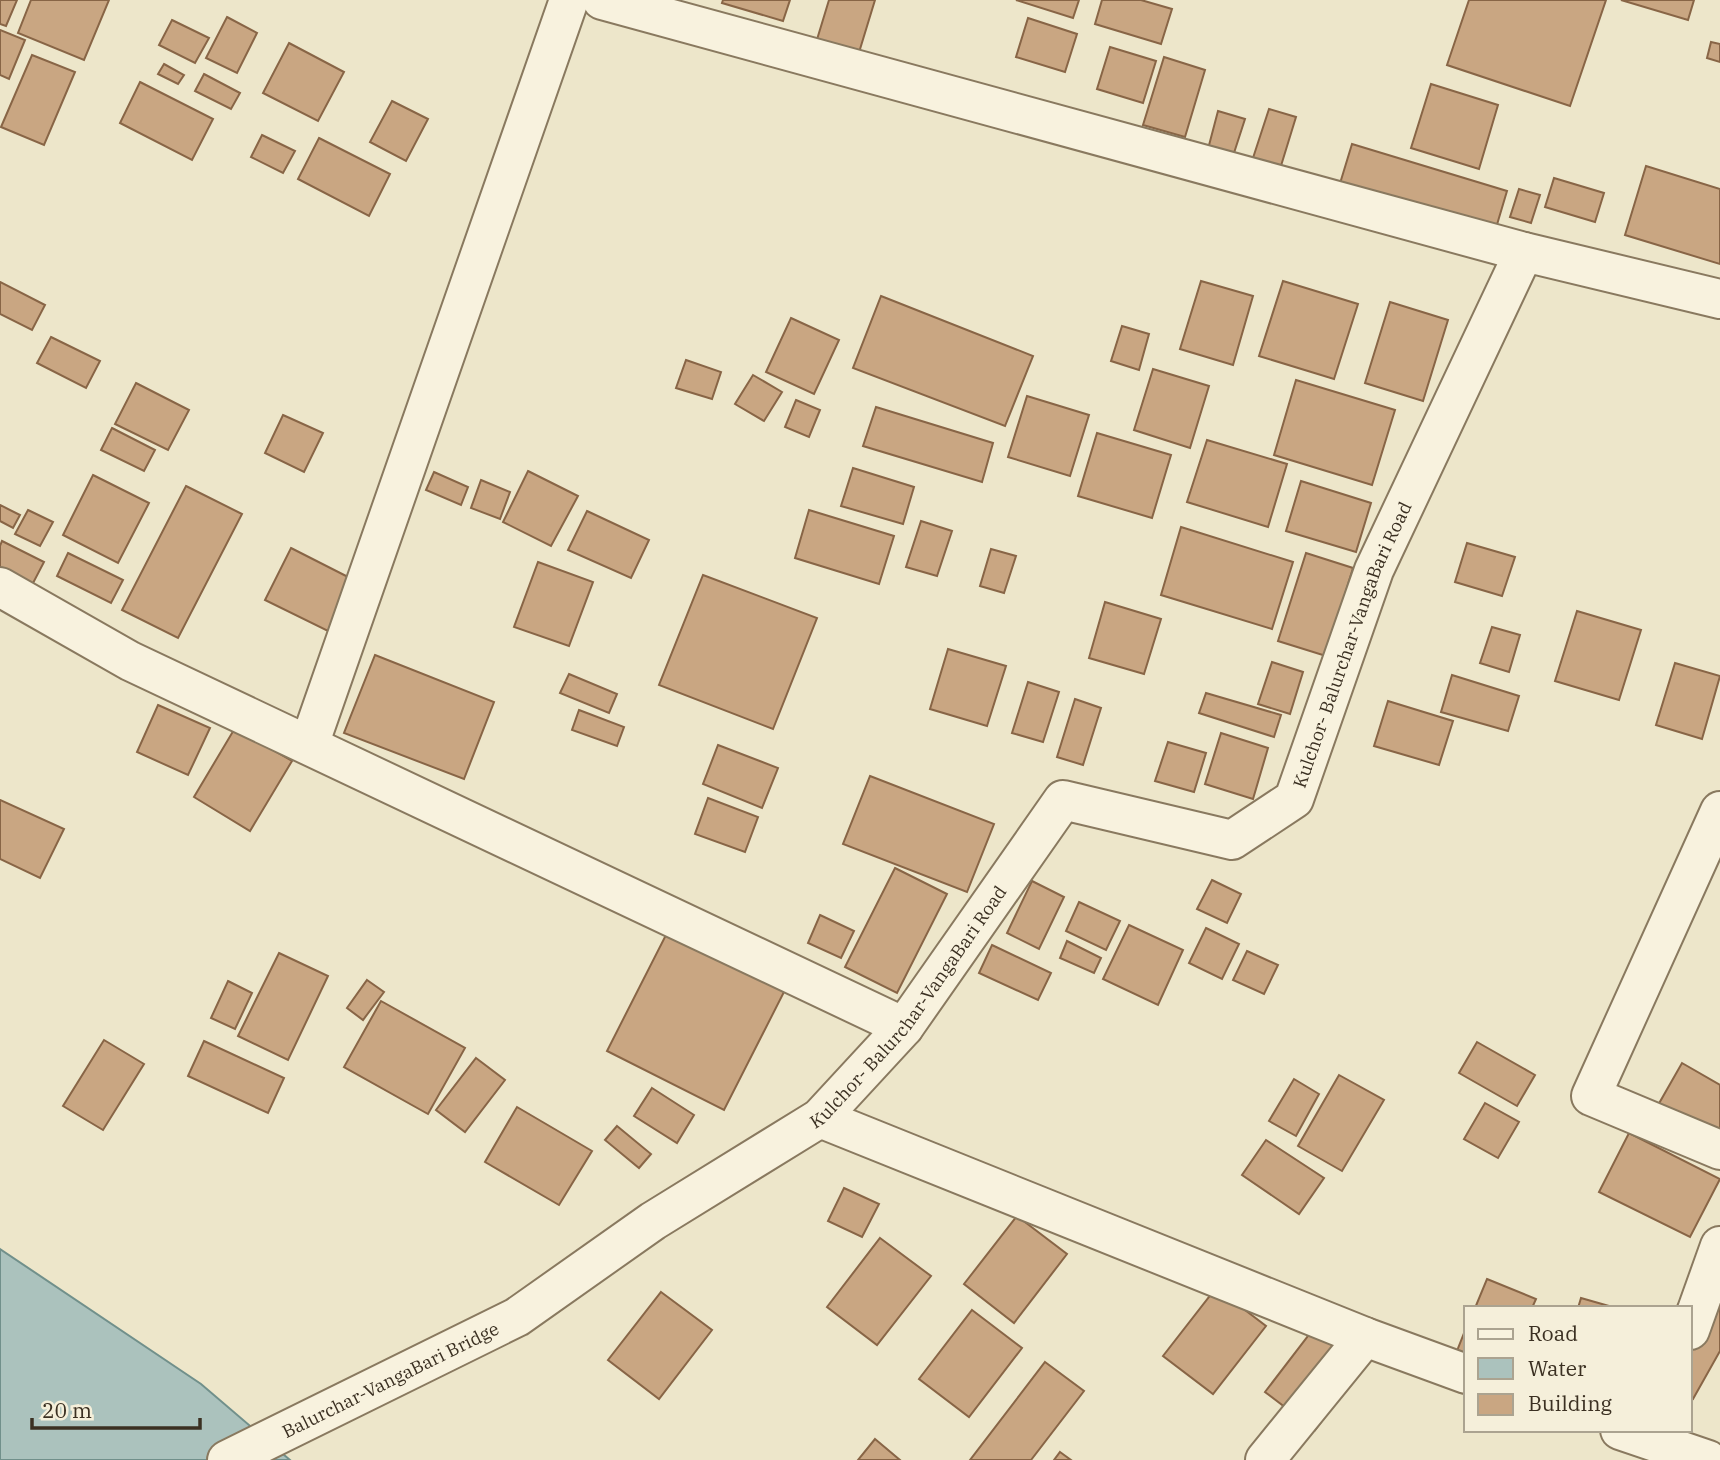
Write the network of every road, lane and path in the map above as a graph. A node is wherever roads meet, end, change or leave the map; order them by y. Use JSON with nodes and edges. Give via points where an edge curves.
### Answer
{"nodes":[{"id":1,"x":569,"y":0,"type":"edge"},
{"id":2,"x":602,"y":0,"type":"edge"},
{"id":3,"x":1524,"y":252,"type":"junction"},
{"id":4,"x":1720,"y":299,"type":"edge"},
{"id":5,"x":0,"y":587,"type":"edge"},
{"id":6,"x":309,"y":745,"type":"junction"},
{"id":7,"x":1720,"y":811,"type":"edge"},
{"id":8,"x":904,"y":1027,"type":"junction"},
{"id":9,"x":820,"y":1118,"type":"junction"},
{"id":10,"x":1720,"y":1150,"type":"edge"},
{"id":11,"x":1720,"y":1246,"type":"edge"},
{"id":12,"x":517,"y":1317,"type":"joint"},
{"id":13,"x":1692,"y":1324,"type":"edge"},
{"id":14,"x":1365,"y":1337,"type":"junction"},
{"id":15,"x":1464,"y":1373,"type":"edge"},
{"id":16,"x":1640,"y":1441,"type":"edge"},
{"id":17,"x":227,"y":1460,"type":"edge"},
{"id":18,"x":1265,"y":1460,"type":"edge"},
{"id":19,"x":1708,"y":1460,"type":"edge"}],
"edges":[{"from":1,"to":6,"type":"street"},
{"from":2,"to":3,"type":"street"},
{"from":3,"to":4,"type":"street"},
{"from":3,"to":8,"type":"street","name":"Kulchor- Balurchar-VangaBari Road","via":[[1374,570],[1294,799],[1232,840],[1063,800]]},
{"from":5,"to":6,"type":"street","via":[[130,661]]},
{"from":6,"to":8,"type":"street"},
{"from":7,"to":10,"type":"street","via":[[1591,1096]]},
{"from":8,"to":9,"type":"street","name":"Kulchor- Balurchar-VangaBari Road"},
{"from":9,"to":12,"type":"street","name":"Kulchor- Balurchar-VangaBari Road","via":[[653,1221]]},
{"from":9,"to":14,"type":"street"},
{"from":11,"to":13,"type":"street"},
{"from":12,"to":17,"type":"street","name":"Balurchar-VangaBari Bridge"},
{"from":14,"to":15,"type":"street"},
{"from":14,"to":18,"type":"street"},
{"from":16,"to":19,"type":"street"}]}
